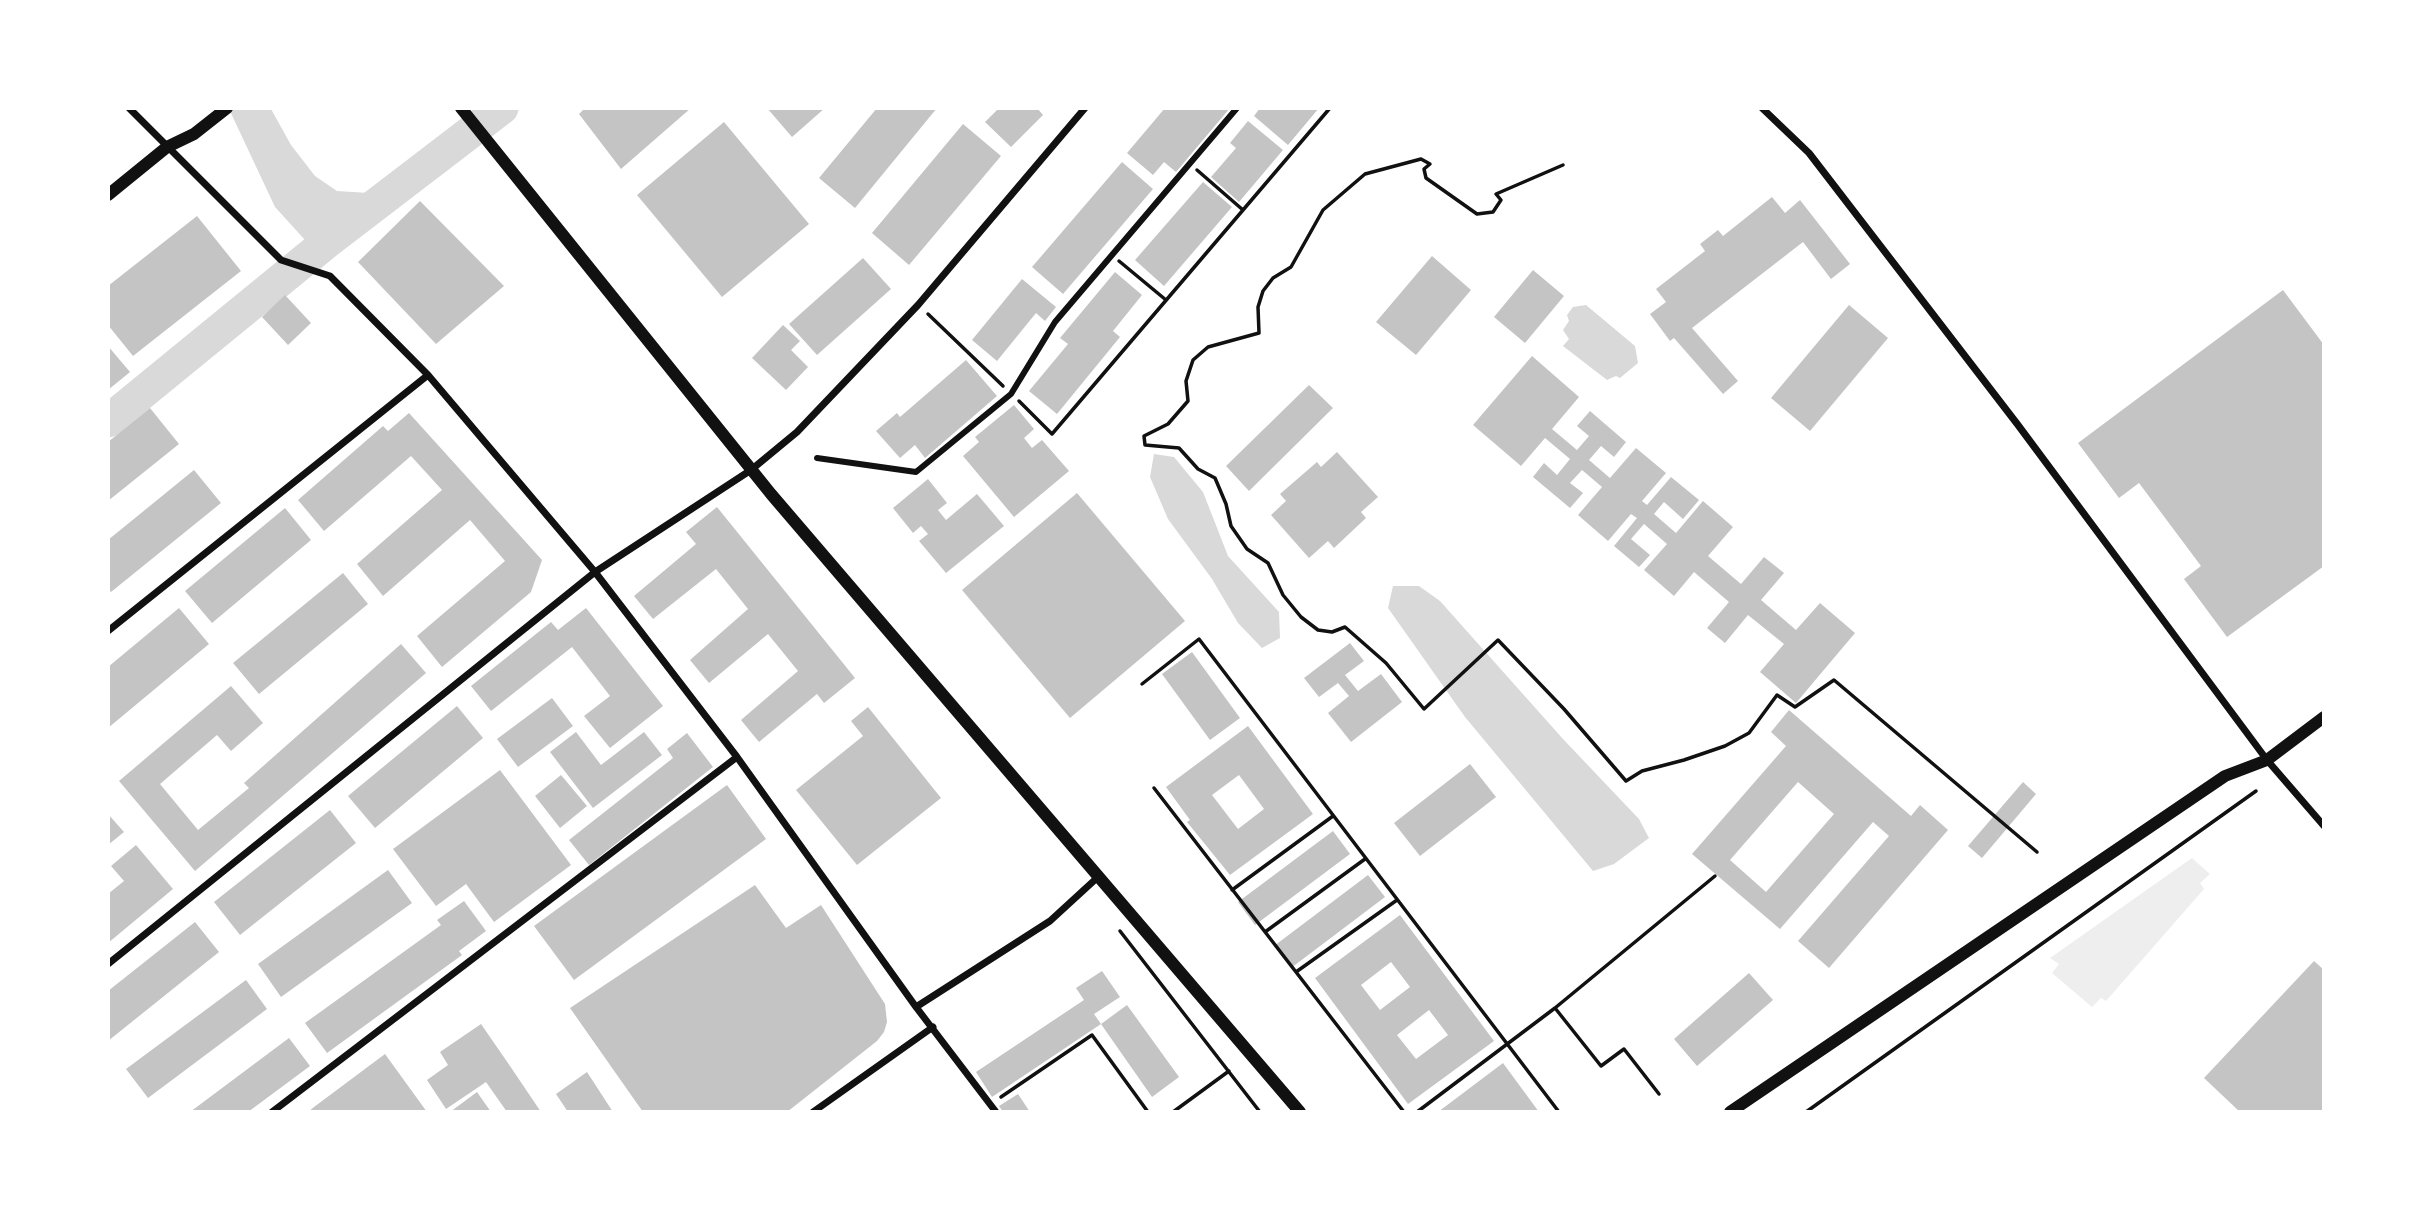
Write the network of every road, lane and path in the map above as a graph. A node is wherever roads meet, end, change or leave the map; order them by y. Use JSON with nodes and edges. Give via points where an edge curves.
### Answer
{"nodes":[{"id":1,"x":129,"y":108,"type":"edge"},
{"id":2,"x":227,"y":108,"type":"edge"},
{"id":3,"x":461,"y":108,"type":"edge"},
{"id":4,"x":1085,"y":108,"type":"edge"},
{"id":5,"x":1237,"y":108,"type":"edge"},
{"id":6,"x":1330,"y":108,"type":"edge"},
{"id":7,"x":1762,"y":108,"type":"edge"},
{"id":8,"x":167,"y":147,"type":"junction"},
{"id":9,"x":1190,"y":164,"type":"junction"},
{"id":10,"x":1563,"y":165,"type":"dead end"},
{"id":11,"x":108,"y":195,"type":"edge"},
{"id":12,"x":1243,"y":210,"type":"junction"},
{"id":13,"x":1112,"y":255,"type":"junction"},
{"id":14,"x":1166,"y":300,"type":"junction"},
{"id":15,"x":918,"y":305,"type":"junction"},
{"id":16,"x":428,"y":375,"type":"junction"},
{"id":17,"x":1011,"y":394,"type":"junction"},
{"id":18,"x":817,"y":458,"type":"dead end"},
{"id":19,"x":751,"y":470,"type":"junction"},
{"id":20,"x":595,"y":572,"type":"junction"},
{"id":21,"x":108,"y":631,"type":"edge"},
{"id":22,"x":1142,"y":684,"type":"dead end"},
{"id":23,"x":2323,"y":718,"type":"edge"},
{"id":24,"x":737,"y":757,"type":"junction"},
{"id":25,"x":2267,"y":760,"type":"junction"},
{"id":26,"x":1154,"y":788,"type":"dead end"},
{"id":27,"x":2256,"y":791,"type":"dead end"},
{"id":28,"x":1333,"y":816,"type":"junction"},
{"id":29,"x":2323,"y":826,"type":"edge"},
{"id":30,"x":2038,"y":852,"type":"dead end"},
{"id":31,"x":1366,"y":859,"type":"junction"},
{"id":32,"x":1715,"y":876,"type":"dead end"},
{"id":33,"x":1098,"y":877,"type":"junction"},
{"id":34,"x":1233,"y":890,"type":"junction"},
{"id":35,"x":1397,"y":899,"type":"junction"},
{"id":36,"x":1119,"y":931,"type":"dead end"},
{"id":37,"x":1265,"y":932,"type":"junction"},
{"id":38,"x":108,"y":964,"type":"edge"},
{"id":39,"x":1296,"y":971,"type":"junction"},
{"id":40,"x":916,"y":1007,"type":"junction"},
{"id":41,"x":1556,"y":1008,"type":"junction"},
{"id":42,"x":933,"y":1027,"type":"junction"},
{"id":43,"x":1508,"y":1045,"type":"junction"},
{"id":44,"x":1229,"y":1070,"type":"junction"},
{"id":45,"x":1659,"y":1094,"type":"dead end"},
{"id":46,"x":997,"y":1100,"type":"dead end"},
{"id":47,"x":272,"y":1111,"type":"edge"},
{"id":48,"x":813,"y":1111,"type":"edge"},
{"id":49,"x":996,"y":1111,"type":"edge"},
{"id":50,"x":1148,"y":1111,"type":"edge"},
{"id":51,"x":1173,"y":1111,"type":"edge"},
{"id":52,"x":1260,"y":1111,"type":"edge"},
{"id":53,"x":1300,"y":1111,"type":"edge"},
{"id":54,"x":1404,"y":1111,"type":"edge"},
{"id":55,"x":1417,"y":1111,"type":"edge"},
{"id":56,"x":1559,"y":1111,"type":"edge"},
{"id":57,"x":1730,"y":1111,"type":"edge"},
{"id":58,"x":1805,"y":1111,"type":"edge"}],
"edges":[{"from":1,"to":8,"type":"street"},
{"from":2,"to":8,"type":"main road","via":[[194,134]]},
{"from":3,"to":19,"type":"main road"},
{"from":4,"to":15,"type":"street"},
{"from":5,"to":9,"type":"street"},
{"from":6,"to":12,"type":"path"},
{"from":7,"to":25,"type":"street","via":[[1809,152]]},
{"from":8,"to":11,"type":"main road"},
{"from":8,"to":16,"type":"street","via":[[281,260],[330,276]]},
{"from":9,"to":12,"type":"path"},
{"from":9,"to":13,"type":"street"},
{"from":10,"to":30,"type":"path","via":[[1496,194],[1501,200],[1493,212],[1477,214],[1426,178],[1424,169],[1430,164],[1421,159],[1366,174],[1324,210],[1291,267],[1263,291],[1259,333],[1208,346],[1193,360],[1186,382],[1188,401],[1168,424],[1144,436],[1145,446],[1179,448],[1198,470],[1215,478],[1231,526],[1247,549],[1268,563],[1283,595],[1301,617],[1318,630],[1346,627],[1386,663],[1424,709],[1497,640],[1626,780],[1724,746],[1749,733],[1777,695],[1795,708],[1834,680]]},
{"from":12,"to":14,"type":"path"},
{"from":13,"to":14,"type":"path"},
{"from":13,"to":17,"type":"street","via":[[1055,322]]},
{"from":14,"to":17,"type":"path","via":[[1052,433]]},
{"from":15,"to":17,"type":"path"},
{"from":15,"to":19,"type":"street","via":[[797,432]]},
{"from":16,"to":20,"type":"street"},
{"from":16,"to":21,"type":"street"},
{"from":17,"to":18,"type":"street","via":[[916,472]]},
{"from":19,"to":20,"type":"street"},
{"from":19,"to":33,"type":"main road"},
{"from":20,"to":24,"type":"street"},
{"from":20,"to":38,"type":"street"},
{"from":22,"to":28,"type":"path","via":[[1199,639]]},
{"from":23,"to":25,"type":"main road"},
{"from":24,"to":40,"type":"street"},
{"from":24,"to":47,"type":"street"},
{"from":25,"to":29,"type":"street"},
{"from":25,"to":57,"type":"main road","via":[[2225,776]]},
{"from":26,"to":34,"type":"path"},
{"from":27,"to":58,"type":"path"},
{"from":28,"to":31,"type":"path"},
{"from":28,"to":34,"type":"path"},
{"from":31,"to":35,"type":"path"},
{"from":31,"to":37,"type":"path"},
{"from":32,"to":41,"type":"path"},
{"from":33,"to":40,"type":"street","via":[[1050,921]]},
{"from":33,"to":53,"type":"main road"},
{"from":34,"to":37,"type":"path"},
{"from":35,"to":39,"type":"path"},
{"from":35,"to":43,"type":"path"},
{"from":36,"to":44,"type":"path"},
{"from":37,"to":39,"type":"path"},
{"from":39,"to":54,"type":"path"},
{"from":40,"to":42,"type":"street"},
{"from":41,"to":43,"type":"path"},
{"from":41,"to":45,"type":"path","via":[[1601,1066],[1624,1049]]},
{"from":42,"to":48,"type":"street"},
{"from":42,"to":49,"type":"street"},
{"from":43,"to":55,"type":"path"},
{"from":43,"to":56,"type":"path"},
{"from":44,"to":51,"type":"path"},
{"from":44,"to":52,"type":"path"},
{"from":46,"to":50,"type":"path","via":[[1092,1035]]}]}
